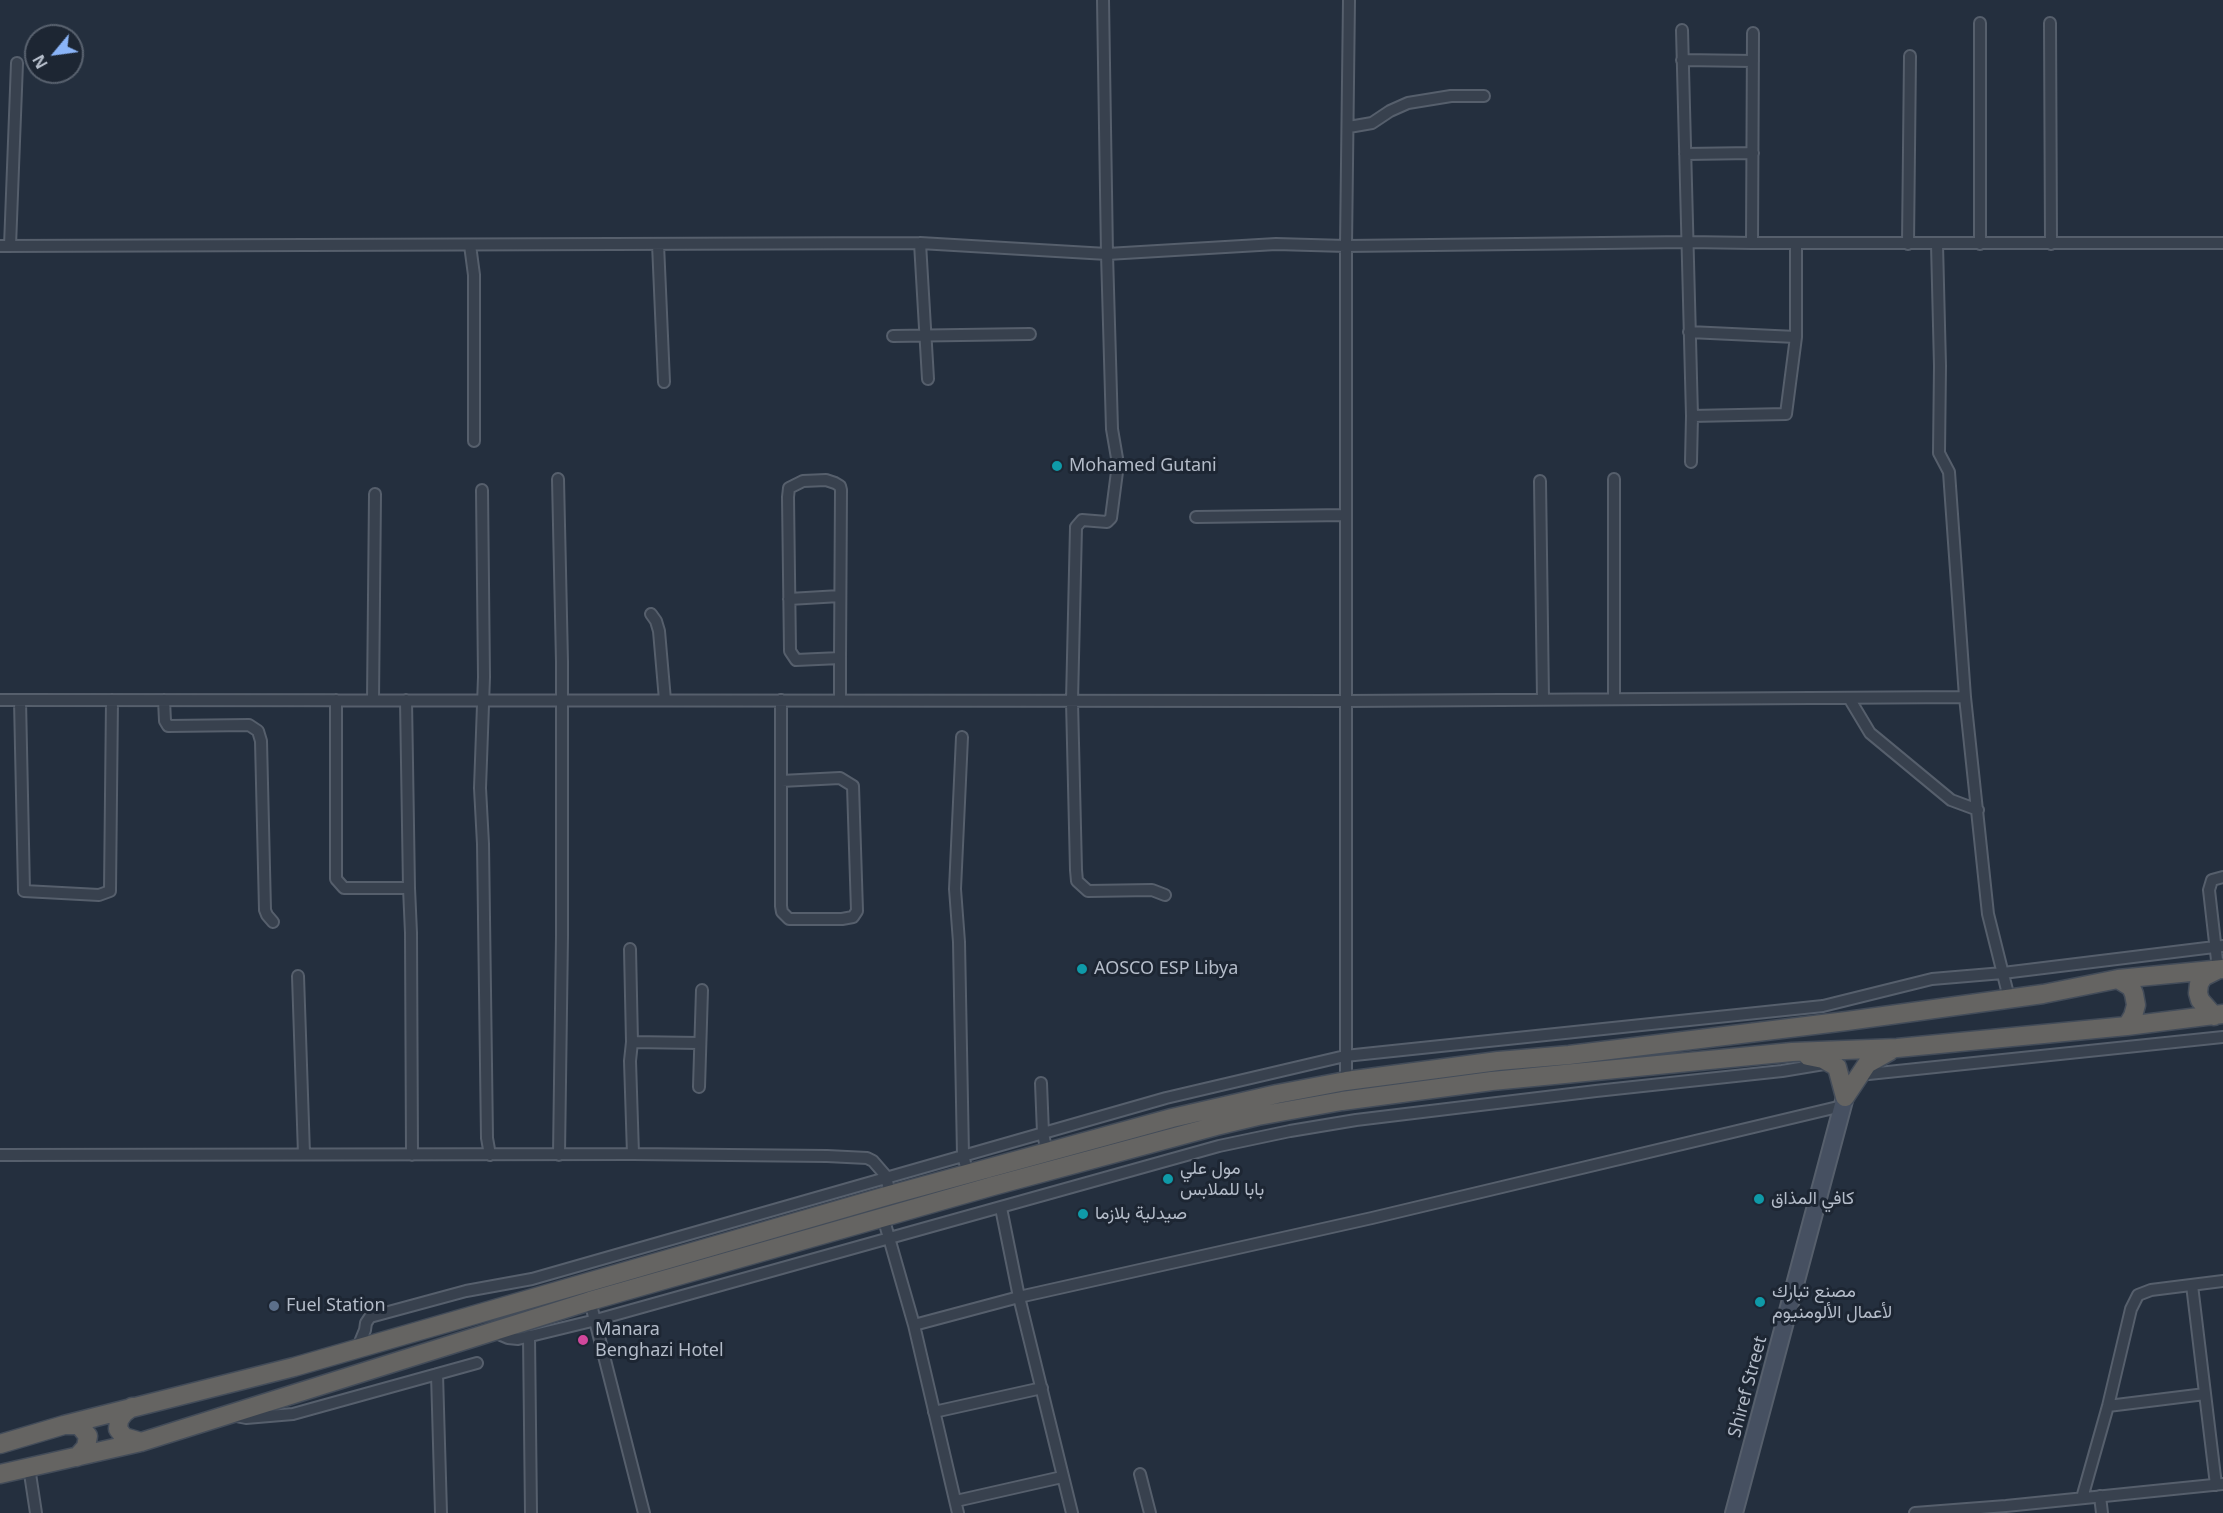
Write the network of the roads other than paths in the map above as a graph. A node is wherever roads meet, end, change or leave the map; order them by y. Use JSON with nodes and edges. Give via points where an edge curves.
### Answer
{"nodes":[{"id":1,"x":1103,"y":0,"type":"edge"},
{"id":2,"x":1349,"y":0,"type":"edge"},
{"id":3,"x":1980,"y":23,"type":"dead end"},
{"id":4,"x":2050,"y":23,"type":"dead end"},
{"id":5,"x":1682,"y":30,"type":"dead end"},
{"id":6,"x":1753,"y":33,"type":"dead end"},
{"id":7,"x":1910,"y":56,"type":"dead end"},
{"id":8,"x":1682,"y":60,"type":"junction"},
{"id":9,"x":1753,"y":61,"type":"junction"},
{"id":10,"x":17,"y":63,"type":"dead end"},
{"id":11,"x":1484,"y":96,"type":"dead end"},
{"id":12,"x":1348,"y":127,"type":"junction"},
{"id":13,"x":1753,"y":153,"type":"junction"},
{"id":14,"x":1685,"y":154,"type":"junction"},
{"id":15,"x":1688,"y":242,"type":"junction"},
{"id":16,"x":920,"y":243,"type":"junction"},
{"id":17,"x":1752,"y":243,"type":"junction"},
{"id":18,"x":1796,"y":243,"type":"junction"},
{"id":19,"x":2223,"y":243,"type":"edge"},
{"id":20,"x":658,"y":244,"type":"junction"},
{"id":21,"x":1908,"y":244,"type":"junction"},
{"id":22,"x":1936,"y":244,"type":"junction"},
{"id":23,"x":1980,"y":244,"type":"junction"},
{"id":24,"x":2051,"y":244,"type":"junction"},
{"id":25,"x":470,"y":245,"type":"junction"},
{"id":26,"x":5,"y":246,"type":"edge"},
{"id":27,"x":1346,"y":246,"type":"junction"},
{"id":28,"x":1107,"y":254,"type":"junction"},
{"id":29,"x":1689,"y":332,"type":"junction"},
{"id":30,"x":1030,"y":334,"type":"dead end"},
{"id":31,"x":926,"y":335,"type":"junction"},
{"id":32,"x":893,"y":336,"type":"dead end"},
{"id":33,"x":1796,"y":337,"type":"junction"},
{"id":34,"x":928,"y":379,"type":"dead end"},
{"id":35,"x":664,"y":382,"type":"dead end"},
{"id":36,"x":1692,"y":416,"type":"junction"},
{"id":37,"x":474,"y":441,"type":"dead end"},
{"id":38,"x":1691,"y":462,"type":"dead end"},
{"id":39,"x":558,"y":478,"type":"dead end"},
{"id":40,"x":1614,"y":479,"type":"dead end"},
{"id":41,"x":1540,"y":481,"type":"dead end"},
{"id":42,"x":482,"y":490,"type":"dead end"},
{"id":43,"x":375,"y":494,"type":"dead end"},
{"id":44,"x":1346,"y":515,"type":"junction"},
{"id":45,"x":1196,"y":517,"type":"dead end"},
{"id":46,"x":840,"y":596,"type":"junction"},
{"id":47,"x":789,"y":599,"type":"junction"},
{"id":48,"x":651,"y":614,"type":"dead end"},
{"id":49,"x":840,"y":658,"type":"junction"},
{"id":50,"x":1965,"y":697,"type":"junction"},
{"id":51,"x":1849,"y":698,"type":"junction"},
{"id":52,"x":561,"y":699,"type":"junction"},
{"id":53,"x":665,"y":699,"type":"junction"},
{"id":54,"x":1544,"y":699,"type":"junction"},
{"id":55,"x":1614,"y":699,"type":"junction"},
{"id":56,"x":0,"y":700,"type":"edge"},
{"id":57,"x":20,"y":700,"type":"junction"},
{"id":58,"x":112,"y":700,"type":"junction"},
{"id":59,"x":164,"y":700,"type":"junction"},
{"id":60,"x":336,"y":700,"type":"junction"},
{"id":61,"x":373,"y":700,"type":"junction"},
{"id":62,"x":406,"y":700,"type":"junction"},
{"id":63,"x":781,"y":700,"type":"junction"},
{"id":64,"x":840,"y":700,"type":"junction"},
{"id":65,"x":483,"y":701,"type":"junction"},
{"id":66,"x":1072,"y":701,"type":"junction"},
{"id":67,"x":1346,"y":701,"type":"junction"},
{"id":68,"x":962,"y":737,"type":"dead end"},
{"id":69,"x":781,"y":781,"type":"junction"},
{"id":70,"x":1978,"y":810,"type":"junction"},
{"id":71,"x":2223,"y":877,"type":"edge"},
{"id":72,"x":409,"y":888,"type":"junction"},
{"id":73,"x":1165,"y":895,"type":"dead end"},
{"id":74,"x":273,"y":922,"type":"dead end"},
{"id":75,"x":2219,"y":947,"type":"edge"},
{"id":76,"x":630,"y":949,"type":"dead end"},
{"id":77,"x":2221,"y":969,"type":"edge"},
{"id":78,"x":2003,"y":973,"type":"junction"},
{"id":79,"x":298,"y":976,"type":"dead end"},
{"id":80,"x":2118,"y":979,"type":"junction"},
{"id":81,"x":702,"y":990,"type":"dead end"},
{"id":82,"x":2009,"y":998,"type":"junction"},
{"id":83,"x":2218,"y":1015,"type":"edge"},
{"id":84,"x":2127,"y":1026,"type":"junction"},
{"id":85,"x":2223,"y":1037,"type":"edge"},
{"id":86,"x":632,"y":1042,"type":"junction"},
{"id":87,"x":699,"y":1043,"type":"junction"},
{"id":88,"x":1897,"y":1048,"type":"junction"},
{"id":89,"x":1792,"y":1053,"type":"junction"},
{"id":90,"x":1345,"y":1056,"type":"junction"},
{"id":91,"x":1830,"y":1063,"type":"junction"},
{"id":92,"x":1858,"y":1076,"type":"junction"},
{"id":93,"x":1346,"y":1081,"type":"junction"},
{"id":94,"x":1041,"y":1083,"type":"dead end"},
{"id":95,"x":699,"y":1087,"type":"dead end"},
{"id":96,"x":1166,"y":1098,"type":"junction"},
{"id":97,"x":1844,"y":1102,"type":"junction"},
{"id":98,"x":1112,"y":1113,"type":"junction"},
{"id":99,"x":1172,"y":1118,"type":"junction"},
{"id":100,"x":1043,"y":1133,"type":"junction"},
{"id":101,"x":1116,"y":1133,"type":"junction"},
{"id":102,"x":304,"y":1154,"type":"junction"},
{"id":103,"x":633,"y":1154,"type":"junction"},
{"id":104,"x":1047,"y":1154,"type":"junction"},
{"id":105,"x":0,"y":1155,"type":"edge"},
{"id":106,"x":412,"y":1155,"type":"junction"},
{"id":107,"x":490,"y":1155,"type":"junction"},
{"id":108,"x":560,"y":1155,"type":"junction"},
{"id":109,"x":963,"y":1155,"type":"junction"},
{"id":110,"x":1045,"y":1173,"type":"junction"},
{"id":111,"x":968,"y":1175,"type":"junction"},
{"id":112,"x":886,"y":1176,"type":"junction"},
{"id":113,"x":1049,"y":1194,"type":"junction"},
{"id":114,"x":890,"y":1196,"type":"junction"},
{"id":115,"x":1001,"y":1208,"type":"junction"},
{"id":116,"x":883,"y":1217,"type":"junction"},
{"id":117,"x":889,"y":1239,"type":"junction"},
{"id":118,"x":2223,"y":1281,"type":"edge"},
{"id":119,"x":2192,"y":1285,"type":"junction"},
{"id":120,"x":1019,"y":1297,"type":"junction"},
{"id":121,"x":590,"y":1301,"type":"junction"},
{"id":122,"x":596,"y":1320,"type":"junction"},
{"id":123,"x":914,"y":1325,"type":"junction"},
{"id":124,"x":494,"y":1332,"type":"junction"},
{"id":125,"x":530,"y":1336,"type":"junction"},
{"id":126,"x":358,"y":1347,"type":"junction"},
{"id":127,"x":477,"y":1363,"type":"dead end"},
{"id":128,"x":437,"y":1374,"type":"junction"},
{"id":129,"x":1042,"y":1388,"type":"junction"},
{"id":130,"x":2205,"y":1394,"type":"junction"},
{"id":131,"x":2108,"y":1406,"type":"junction"},
{"id":132,"x":132,"y":1407,"type":"junction"},
{"id":133,"x":934,"y":1413,"type":"junction"},
{"id":134,"x":225,"y":1414,"type":"junction"},
{"id":135,"x":64,"y":1425,"type":"junction"},
{"id":136,"x":141,"y":1442,"type":"junction"},
{"id":137,"x":0,"y":1444,"type":"edge"},
{"id":138,"x":77,"y":1457,"type":"junction"},
{"id":139,"x":29,"y":1467,"type":"junction"},
{"id":140,"x":0,"y":1474,"type":"edge"},
{"id":141,"x":1140,"y":1474,"type":"dead end"},
{"id":142,"x":1062,"y":1477,"type":"junction"},
{"id":143,"x":2219,"y":1484,"type":"edge"},
{"id":144,"x":2100,"y":1496,"type":"junction"},
{"id":145,"x":2082,"y":1498,"type":"junction"},
{"id":146,"x":956,"y":1500,"type":"junction"},
{"id":147,"x":36,"y":1513,"type":"edge"},
{"id":148,"x":441,"y":1513,"type":"edge"},
{"id":149,"x":531,"y":1513,"type":"edge"},
{"id":150,"x":644,"y":1513,"type":"edge"},
{"id":151,"x":958,"y":1513,"type":"edge"},
{"id":152,"x":1072,"y":1513,"type":"edge"},
{"id":153,"x":1150,"y":1513,"type":"edge"},
{"id":154,"x":1734,"y":1513,"type":"edge"},
{"id":155,"x":1914,"y":1513,"type":"edge"},
{"id":156,"x":2102,"y":1513,"type":"edge"}],
"edges":[{"from":1,"to":28,"type":"street"},
{"from":2,"to":12,"type":"street"},
{"from":3,"to":23,"type":"street"},
{"from":4,"to":24,"type":"street"},
{"from":5,"to":8,"type":"street"},
{"from":6,"to":9,"type":"street"},
{"from":7,"to":21,"type":"street"},
{"from":8,"to":9,"type":"street"},
{"from":8,"to":14,"type":"street"},
{"from":9,"to":13,"type":"street"},
{"from":10,"to":26,"type":"street"},
{"from":11,"to":12,"type":"street","via":[[1451,96],[1408,104],[1372,123]]},
{"from":12,"to":27,"type":"street"},
{"from":13,"to":14,"type":"street"},
{"from":13,"to":17,"type":"street"},
{"from":14,"to":15,"type":"street"},
{"from":15,"to":17,"type":"street"},
{"from":15,"to":27,"type":"street"},
{"from":15,"to":29,"type":"street"},
{"from":16,"to":20,"type":"street"},
{"from":16,"to":28,"type":"street"},
{"from":16,"to":31,"type":"street"},
{"from":17,"to":18,"type":"street"},
{"from":18,"to":21,"type":"street"},
{"from":18,"to":33,"type":"street"},
{"from":19,"to":24,"type":"street"},
{"from":20,"to":25,"type":"street"},
{"from":20,"to":35,"type":"street"},
{"from":21,"to":22,"type":"street"},
{"from":22,"to":23,"type":"street"},
{"from":22,"to":50,"type":"street","via":[[1939,453],[1949,472]]},
{"from":23,"to":24,"type":"street"},
{"from":25,"to":26,"type":"street"},
{"from":25,"to":37,"type":"street","via":[[474,275]]},
{"from":27,"to":28,"type":"street","via":[[1276,244]]},
{"from":27,"to":44,"type":"street"},
{"from":28,"to":66,"type":"street","via":[[1113,429],[1118,464],[1111,518],[1107,522],[1082,520],[1076,527]]},
{"from":29,"to":33,"type":"street"},
{"from":29,"to":36,"type":"street"},
{"from":30,"to":31,"type":"street"},
{"from":31,"to":32,"type":"street"},
{"from":31,"to":34,"type":"street"},
{"from":33,"to":36,"type":"street","via":[[1786,414]]},
{"from":36,"to":38,"type":"street"},
{"from":39,"to":52,"type":"street"},
{"from":40,"to":55,"type":"street"},
{"from":41,"to":54,"type":"street"},
{"from":42,"to":65,"type":"street"},
{"from":43,"to":61,"type":"street"},
{"from":44,"to":45,"type":"street"},
{"from":44,"to":67,"type":"street"},
{"from":46,"to":47,"type":"street"},
{"from":46,"to":47,"type":"street","via":[[840,486],[826,480],[803,481],[789,488]]},
{"from":46,"to":49,"type":"street"},
{"from":47,"to":49,"type":"street","via":[[792,657]]},
{"from":48,"to":53,"type":"street","via":[[659,631]]},
{"from":49,"to":64,"type":"street"},
{"from":50,"to":51,"type":"street"},
{"from":50,"to":70,"type":"street"},
{"from":51,"to":55,"type":"street"},
{"from":51,"to":70,"type":"street","via":[[1870,733],[1956,804]]},
{"from":52,"to":53,"type":"street"},
{"from":52,"to":65,"type":"street"},
{"from":52,"to":108,"type":"street"},
{"from":53,"to":63,"type":"street"},
{"from":54,"to":55,"type":"street"},
{"from":54,"to":67,"type":"street"},
{"from":56,"to":57,"type":"street"},
{"from":57,"to":58,"type":"street"},
{"from":57,"to":58,"type":"street","via":[[24,891],[99,895],[110,891]]},
{"from":58,"to":59,"type":"street"},
{"from":59,"to":60,"type":"street"},
{"from":59,"to":74,"type":"street","via":[[168,726],[249,725],[258,731],[265,910]]},
{"from":60,"to":61,"type":"street"},
{"from":60,"to":72,"type":"street","via":[[336,879],[344,888]]},
{"from":61,"to":62,"type":"street"},
{"from":62,"to":65,"type":"street"},
{"from":62,"to":72,"type":"street"},
{"from":63,"to":64,"type":"street"},
{"from":63,"to":69,"type":"street"},
{"from":64,"to":66,"type":"street"},
{"from":65,"to":107,"type":"street","via":[[480,788]]},
{"from":66,"to":67,"type":"street"},
{"from":66,"to":73,"type":"street","via":[[1077,881],[1088,891],[1152,890]]},
{"from":67,"to":90,"type":"street"},
{"from":68,"to":109,"type":"street","via":[[955,889]]},
{"from":69,"to":69,"type":"street","via":[[784,916],[800,920],[853,917],[857,911],[852,786],[840,778]]},
{"from":70,"to":78,"type":"street","via":[[1988,914]]},
{"from":71,"to":75,"type":"street","via":[[2212,880],[2209,890]]},
{"from":72,"to":106,"type":"street"},
{"from":75,"to":77,"type":"street"},
{"from":75,"to":78,"type":"street"},
{"from":76,"to":86,"type":"street"},
{"from":77,"to":80,"type":"highway"},
{"from":77,"to":83,"type":"highway","via":[[2203,977],[2198,993],[2200,1000]]},
{"from":78,"to":82,"type":"street"},
{"from":78,"to":90,"type":"street","via":[[1932,979],[1824,1006]]},
{"from":79,"to":102,"type":"street"},
{"from":80,"to":82,"type":"highway"},
{"from":80,"to":84,"type":"highway","via":[[2131,987],[2134,994],[2136,1005]]},
{"from":81,"to":87,"type":"street"},
{"from":82,"to":93,"type":"highway","via":[[1802,1027]]},
{"from":83,"to":84,"type":"highway"},
{"from":84,"to":88,"type":"highway"},
{"from":85,"to":92,"type":"street"},
{"from":86,"to":87,"type":"street"},
{"from":86,"to":103,"type":"street"},
{"from":87,"to":95,"type":"street"},
{"from":88,"to":89,"type":"highway"},
{"from":88,"to":92,"type":"highway","via":[[1873,1059]]},
{"from":89,"to":91,"type":"highway"},
{"from":89,"to":110,"type":"highway","via":[[1492,1080],[1342,1101],[1216,1126]]},
{"from":90,"to":93,"type":"street"},
{"from":90,"to":96,"type":"street"},
{"from":91,"to":97,"type":"highway","via":[[1836,1067]]},
{"from":91,"to":113,"type":"street","via":[[1290,1131],[1219,1146]]},
{"from":92,"to":97,"type":"highway"},
{"from":93,"to":99,"type":"highway"},
{"from":94,"to":100,"type":"street"},
{"from":96,"to":98,"type":"street"},
{"from":96,"to":99,"type":"street"},
{"from":97,"to":120,"type":"street","via":[[1372,1218]]},
{"from":97,"to":154,"type":"main road","name":"Shiref Street"},
{"from":98,"to":100,"type":"street"},
{"from":98,"to":101,"type":"street"},
{"from":99,"to":101,"type":"highway"},
{"from":100,"to":104,"type":"street"},
{"from":100,"to":109,"type":"street"},
{"from":101,"to":104,"type":"highway"},
{"from":102,"to":105,"type":"street"},
{"from":102,"to":106,"type":"street"},
{"from":103,"to":108,"type":"street"},
{"from":103,"to":112,"type":"street","via":[[867,1158]]},
{"from":104,"to":111,"type":"highway"},
{"from":106,"to":107,"type":"street"},
{"from":107,"to":108,"type":"street"},
{"from":109,"to":111,"type":"street"},
{"from":109,"to":112,"type":"street"},
{"from":110,"to":113,"type":"street"},
{"from":110,"to":116,"type":"highway"},
{"from":111,"to":114,"type":"highway"},
{"from":112,"to":114,"type":"street"},
{"from":112,"to":126,"type":"street","via":[[532,1279],[466,1291],[370,1317]]},
{"from":113,"to":115,"type":"street"},
{"from":114,"to":126,"type":"highway"},
{"from":115,"to":117,"type":"street"},
{"from":115,"to":120,"type":"street"},
{"from":116,"to":117,"type":"street"},
{"from":116,"to":121,"type":"highway"},
{"from":117,"to":122,"type":"street"},
{"from":117,"to":123,"type":"street"},
{"from":118,"to":119,"type":"street"},
{"from":119,"to":130,"type":"street"},
{"from":119,"to":131,"type":"street","via":[[2138,1295],[2131,1309]]},
{"from":120,"to":123,"type":"street"},
{"from":120,"to":129,"type":"street"},
{"from":121,"to":122,"type":"street"},
{"from":121,"to":124,"type":"highway"},
{"from":122,"to":125,"type":"street"},
{"from":122,"to":150,"type":"street"},
{"from":123,"to":133,"type":"street"},
{"from":124,"to":125,"type":"street","via":[[508,1338]]},
{"from":124,"to":134,"type":"highway"},
{"from":125,"to":149,"type":"street"},
{"from":126,"to":132,"type":"highway"},
{"from":127,"to":128,"type":"street"},
{"from":128,"to":134,"type":"street","via":[[293,1414],[246,1418]]},
{"from":128,"to":148,"type":"street"},
{"from":129,"to":133,"type":"street"},
{"from":129,"to":142,"type":"street"},
{"from":130,"to":131,"type":"street"},
{"from":130,"to":143,"type":"street"},
{"from":131,"to":145,"type":"street"},
{"from":132,"to":135,"type":"highway"},
{"from":132,"to":136,"type":"highway","via":[[119,1420],[118,1429],[124,1437]]},
{"from":133,"to":146,"type":"street"},
{"from":134,"to":136,"type":"highway"},
{"from":135,"to":137,"type":"highway"},
{"from":135,"to":138,"type":"highway","via":[[79,1425],[88,1436],[86,1448]]},
{"from":136,"to":138,"type":"highway"},
{"from":138,"to":139,"type":"highway"},
{"from":139,"to":140,"type":"highway"},
{"from":139,"to":147,"type":"street"},
{"from":141,"to":153,"type":"street"},
{"from":142,"to":146,"type":"street"},
{"from":142,"to":152,"type":"street"},
{"from":143,"to":144,"type":"street"},
{"from":144,"to":145,"type":"street"},
{"from":144,"to":156,"type":"street"},
{"from":145,"to":155,"type":"street"},
{"from":146,"to":151,"type":"street"}]}
